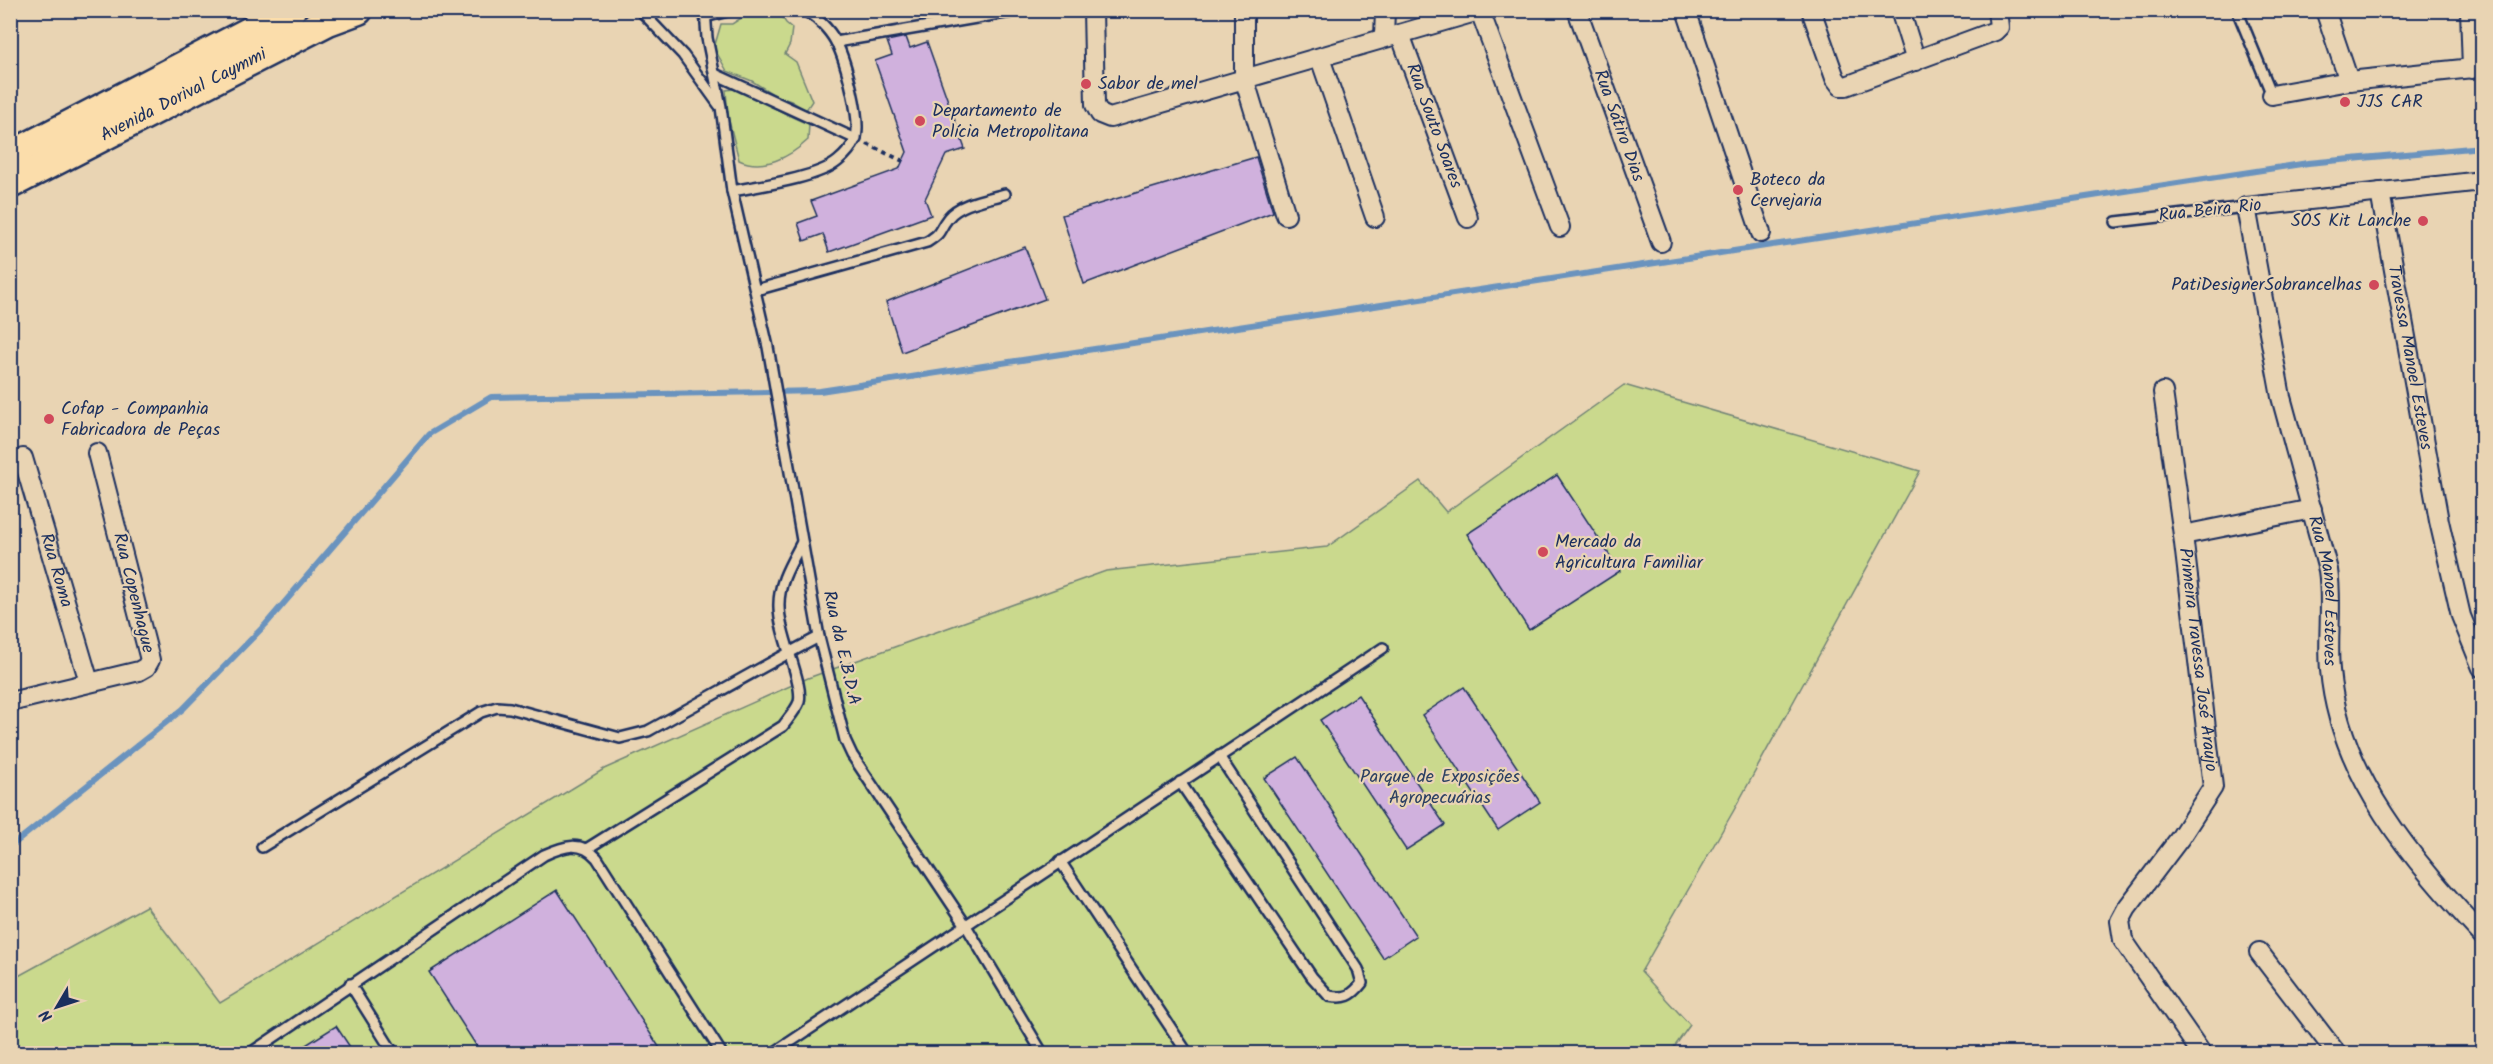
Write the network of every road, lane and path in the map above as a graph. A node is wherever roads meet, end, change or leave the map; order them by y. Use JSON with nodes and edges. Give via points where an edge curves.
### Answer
{"nodes":[{"id":1,"x":291,"y":10,"type":"edge"},
{"id":2,"x":358,"y":10,"type":"edge"},
{"id":3,"x":640,"y":10,"type":"edge"},
{"id":4,"x":731,"y":10,"type":"edge"},
{"id":5,"x":803,"y":10,"type":"edge"},
{"id":6,"x":1093,"y":10,"type":"edge"},
{"id":7,"x":1244,"y":10,"type":"edge"},
{"id":8,"x":1385,"y":10,"type":"edge"},
{"id":9,"x":1577,"y":10,"type":"edge"},
{"id":10,"x":1686,"y":10,"type":"edge"},
{"id":11,"x":1811,"y":10,"type":"edge"},
{"id":12,"x":1900,"y":10,"type":"edge"},
{"id":13,"x":2237,"y":10,"type":"edge"},
{"id":14,"x":2325,"y":10,"type":"edge"},
{"id":15,"x":2469,"y":10,"type":"edge"},
{"id":16,"x":1017,"y":11,"type":"edge"},
{"id":17,"x":1481,"y":11,"type":"edge"},
{"id":18,"x":705,"y":14,"type":"edge"},
{"id":19,"x":1998,"y":14,"type":"edge"},
{"id":20,"x":253,"y":20,"type":"edge"},
{"id":21,"x":1392,"y":36,"type":"junction"},
{"id":22,"x":836,"y":42,"type":"junction"},
{"id":23,"x":1320,"y":58,"type":"junction"},
{"id":24,"x":1916,"y":61,"type":"junction"},
{"id":25,"x":2477,"y":68,"type":"edge"},
{"id":26,"x":715,"y":74,"type":"junction"},
{"id":27,"x":1244,"y":78,"type":"junction"},
{"id":28,"x":2349,"y":81,"type":"junction"},
{"id":29,"x":2272,"y":95,"type":"joint"},
{"id":30,"x":721,"y":108,"type":"junction"},
{"id":31,"x":856,"y":139,"type":"junction"},
{"id":32,"x":10,"y":156,"type":"edge"},
{"id":33,"x":903,"y":161,"type":"dead end"},
{"id":34,"x":2482,"y":181,"type":"edge"},
{"id":35,"x":10,"y":184,"type":"edge"},
{"id":36,"x":732,"y":191,"type":"junction"},
{"id":37,"x":2380,"y":192,"type":"junction"},
{"id":38,"x":1005,"y":194,"type":"dead end"},
{"id":39,"x":2246,"y":207,"type":"junction"},
{"id":40,"x":1286,"y":215,"type":"dead end"},
{"id":41,"x":1375,"y":217,"type":"dead end"},
{"id":42,"x":1468,"y":218,"type":"dead end"},
{"id":43,"x":2116,"y":222,"type":"dead end"},
{"id":44,"x":1560,"y":227,"type":"dead end"},
{"id":45,"x":1761,"y":232,"type":"dead end"},
{"id":46,"x":1661,"y":242,"type":"dead end"},
{"id":47,"x":756,"y":290,"type":"junction"},
{"id":48,"x":2163,"y":392,"type":"dead end"},
{"id":49,"x":98,"y":453,"type":"dead end"},
{"id":50,"x":23,"y":458,"type":"dead end"},
{"id":51,"x":2312,"y":509,"type":"junction"},
{"id":52,"x":2183,"y":535,"type":"junction"},
{"id":53,"x":802,"y":541,"type":"junction"},
{"id":54,"x":819,"y":637,"type":"junction"},
{"id":55,"x":1383,"y":648,"type":"dead end"},
{"id":56,"x":788,"y":653,"type":"junction"},
{"id":57,"x":2482,"y":668,"type":"edge"},
{"id":58,"x":89,"y":682,"type":"junction"},
{"id":59,"x":10,"y":702,"type":"edge"},
{"id":60,"x":1219,"y":756,"type":"junction"},
{"id":61,"x":1180,"y":782,"type":"junction"},
{"id":62,"x":262,"y":847,"type":"dead end"},
{"id":63,"x":588,"y":848,"type":"junction"},
{"id":64,"x":1060,"y":861,"type":"junction"},
{"id":65,"x":965,"y":924,"type":"junction"},
{"id":66,"x":2482,"y":935,"type":"edge"},
{"id":67,"x":2259,"y":952,"type":"dead end"},
{"id":68,"x":350,"y":984,"type":"junction"},
{"id":69,"x":249,"y":1053,"type":"edge"},
{"id":70,"x":394,"y":1053,"type":"edge"},
{"id":71,"x":722,"y":1053,"type":"edge"},
{"id":72,"x":772,"y":1053,"type":"edge"},
{"id":73,"x":1043,"y":1053,"type":"edge"},
{"id":74,"x":1188,"y":1053,"type":"edge"},
{"id":75,"x":2202,"y":1053,"type":"edge"},
{"id":76,"x":2337,"y":1053,"type":"edge"}],
"edges":[{"from":1,"to":20,"type":"main road","name":"Avenida Dorival Caymmi"},
{"from":2,"to":35,"type":"main road","name":"Avenida Dorival Caymmi","via":[[328,21]]},
{"from":3,"to":30,"type":"lane","via":[[683,55]]},
{"from":4,"to":18,"type":"lane"},
{"from":5,"to":22,"type":"lane","via":[[823,25]]},
{"from":6,"to":27,"type":"street","via":[[1095,105],[1100,114],[1110,118]]},
{"from":7,"to":27,"type":"street"},
{"from":8,"to":21,"type":"street"},
{"from":9,"to":46,"type":"street","name":"Rua Sátiro Dias"},
{"from":10,"to":45,"type":"street"},
{"from":11,"to":24,"type":"street","via":[[1841,86]]},
{"from":12,"to":24,"type":"street"},
{"from":13,"to":29,"type":"lane"},
{"from":14,"to":28,"type":"street"},
{"from":15,"to":25,"type":"street"},
{"from":16,"to":22,"type":"lane"},
{"from":17,"to":21,"type":"street"},
{"from":17,"to":44,"type":"street"},
{"from":18,"to":26,"type":"lane","name":"Rua da E.B.D.A"},
{"from":19,"to":24,"type":"street","via":[[1999,27],[1995,31]]},
{"from":20,"to":32,"type":"main road","name":"Avenida Dorival Caymmi"},
{"from":21,"to":23,"type":"street"},
{"from":21,"to":42,"type":"street","name":"Rua Souto Soares"},
{"from":22,"to":31,"type":"lane","via":[[857,118]]},
{"from":23,"to":27,"type":"street"},
{"from":23,"to":41,"type":"street"},
{"from":25,"to":28,"type":"street"},
{"from":26,"to":30,"type":"lane","name":"Rua da E.B.D.A"},
{"from":26,"to":31,"type":"lane"},
{"from":27,"to":40,"type":"street"},
{"from":28,"to":29,"type":"street"},
{"from":30,"to":36,"type":"lane","name":"Rua da E.B.D.A"},
{"from":31,"to":33,"type":"path"},
{"from":31,"to":36,"type":"lane","via":[[831,167]]},
{"from":34,"to":37,"type":"street","name":"Rua Beira Rio"},
{"from":36,"to":47,"type":"lane","name":"Rua da E.B.D.A"},
{"from":37,"to":39,"type":"street","name":"Rua Beira Rio"},
{"from":37,"to":57,"type":"street","name":"Travessa Manoel Esteves","via":[[2439,521],[2461,616]]},
{"from":38,"to":47,"type":"lane","via":[[960,208],[948,217],[941,233],[927,242]]},
{"from":39,"to":43,"type":"lane","name":"Rua Beira Rio"},
{"from":39,"to":51,"type":"street","name":"Rua Manoel Esteves","via":[[2281,397]]},
{"from":47,"to":53,"type":"lane","name":"Rua da E.B.D.A"},
{"from":48,"to":52,"type":"street","name":"Primeira Travessa José Araujo"},
{"from":49,"to":58,"type":"street","name":"Rua Copenhague","via":[[150,660],[139,671]]},
{"from":50,"to":58,"type":"street","name":"Rua Roma"},
{"from":51,"to":52,"type":"street"},
{"from":51,"to":66,"type":"street","name":"Rua Manoel Esteves","via":[[2331,587],[2330,671],[2342,731],[2377,806]]},
{"from":52,"to":75,"type":"street","name":"Primeira Travessa José Araujo","via":[[2213,787],[2127,908],[2120,931]]},
{"from":53,"to":54,"type":"lane","name":"Rua da E.B.D.A"},
{"from":53,"to":56,"type":"lane","via":[[782,585],[779,607]]},
{"from":54,"to":56,"type":"lane"},
{"from":54,"to":65,"type":"lane","name":"Rua da E.B.D.A","via":[[852,755]]},
{"from":55,"to":60,"type":"lane"},
{"from":56,"to":62,"type":"lane","via":[[729,688],[633,736],[620,738],[510,708],[481,712]]},
{"from":56,"to":63,"type":"lane","via":[[800,689],[798,704],[783,726]]},
{"from":58,"to":59,"type":"street","name":"Rua Copenhague"},
{"from":60,"to":61,"type":"lane"},
{"from":60,"to":61,"type":"lane","via":[[1358,969],[1362,982],[1355,992],[1344,998],[1329,996],[1312,977]]},
{"from":61,"to":64,"type":"lane"},
{"from":63,"to":68,"type":"lane","via":[[573,846],[544,855]]},
{"from":63,"to":71,"type":"lane"},
{"from":64,"to":65,"type":"lane"},
{"from":64,"to":74,"type":"lane"},
{"from":65,"to":72,"type":"lane"},
{"from":65,"to":73,"type":"lane","name":"Rua da E.B.D.A"},
{"from":67,"to":76,"type":"street"},
{"from":68,"to":69,"type":"lane"},
{"from":68,"to":70,"type":"lane"}]}
